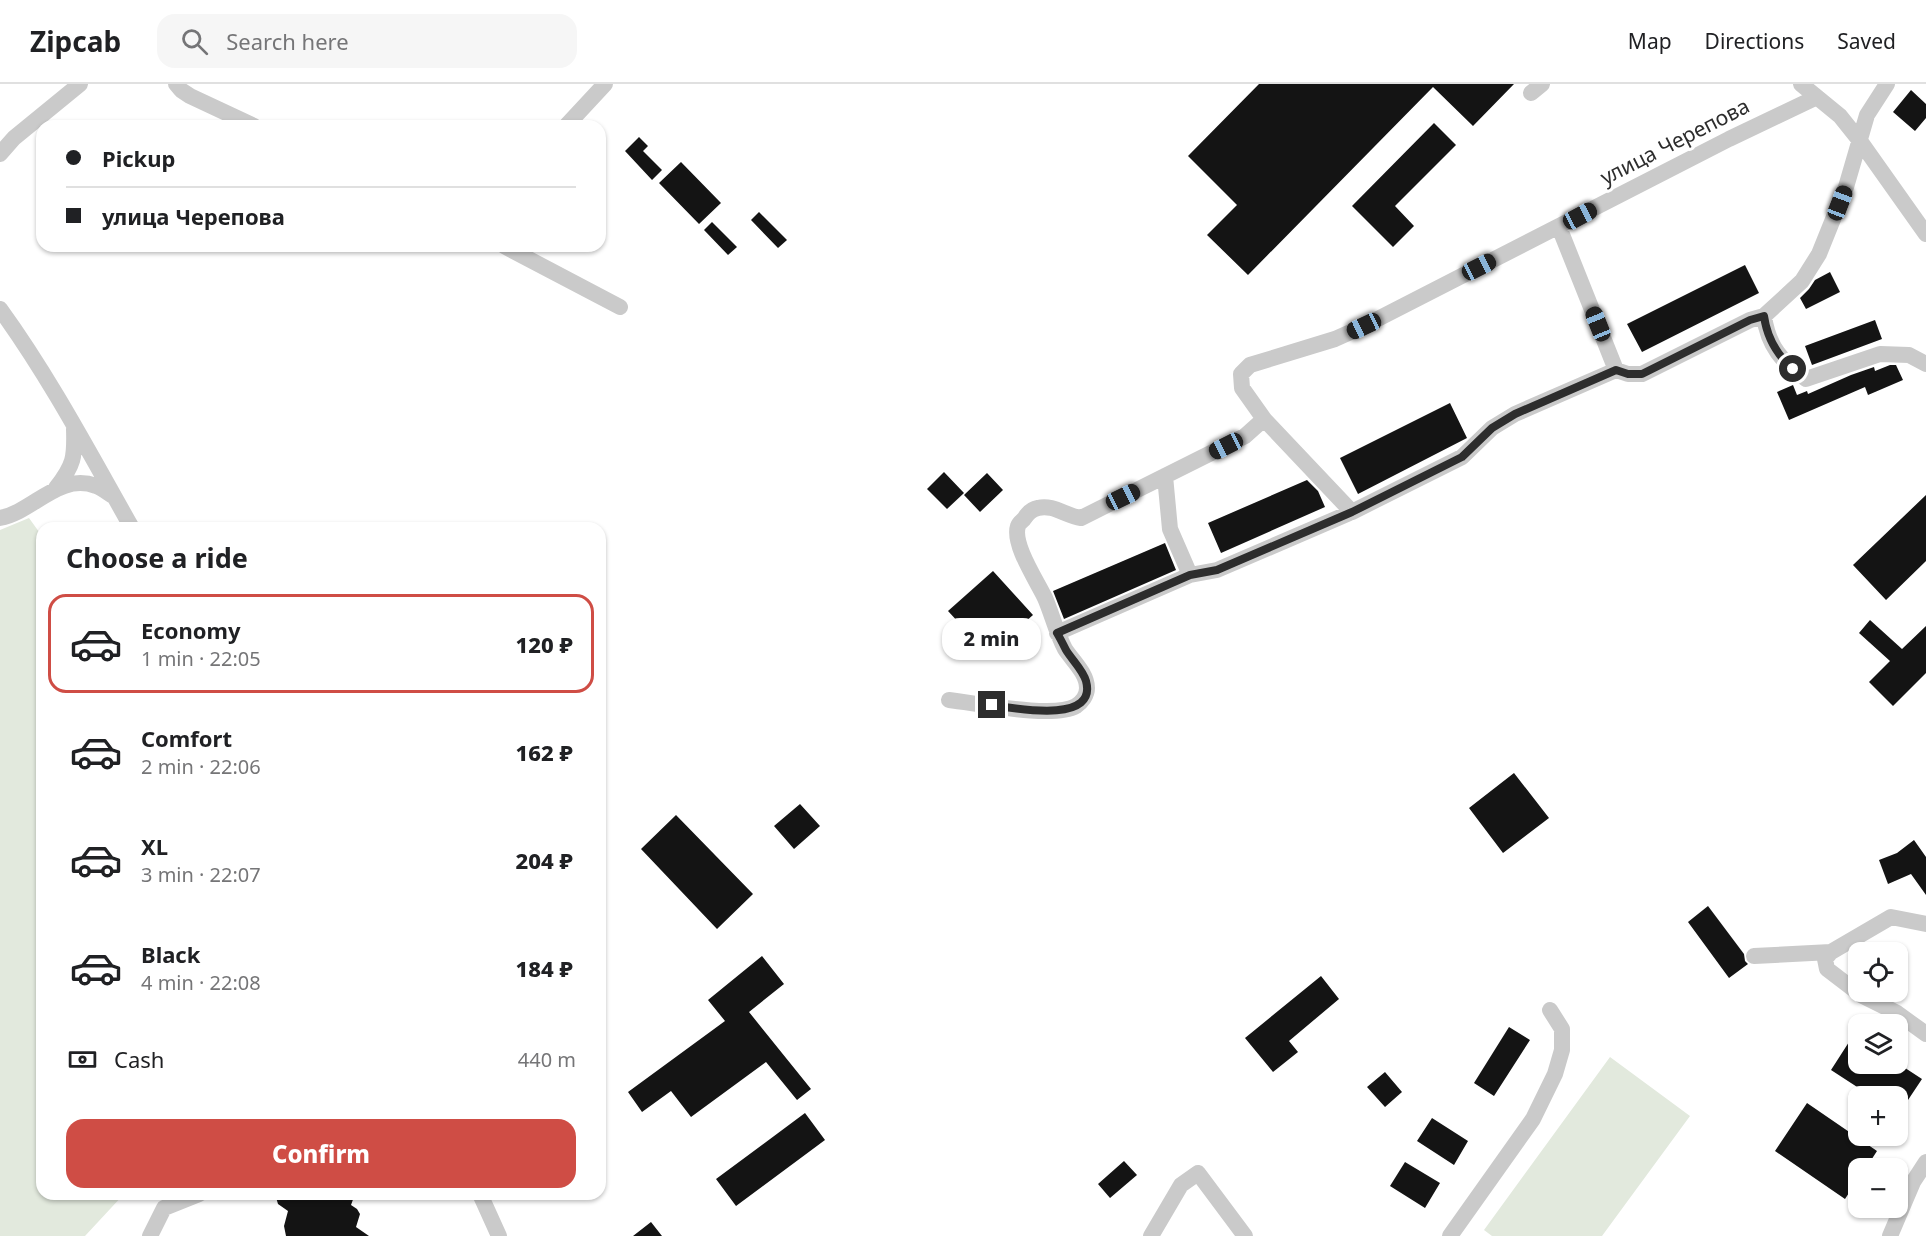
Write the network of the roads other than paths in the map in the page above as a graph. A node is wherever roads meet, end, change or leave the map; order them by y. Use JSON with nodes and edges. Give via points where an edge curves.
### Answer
{"nodes":[{"id":1,"x":80,"y":84,"type":"edge"},
{"id":2,"x":176,"y":84,"type":"edge"},
{"id":3,"x":605,"y":84,"type":"edge"},
{"id":4,"x":1802,"y":84,"type":"edge"},
{"id":5,"x":1887,"y":84,"type":"edge"},
{"id":6,"x":1817,"y":97,"type":"junction"},
{"id":7,"x":241,"y":120,"type":"edge"},
{"id":8,"x":572,"y":120,"type":"edge"},
{"id":9,"x":1860,"y":141,"type":"junction"},
{"id":10,"x":0,"y":154,"type":"edge"},
{"id":11,"x":1559,"y":227,"type":"junction"},
{"id":12,"x":1926,"y":234,"type":"edge"},
{"id":13,"x":515,"y":252,"type":"edge"},
{"id":14,"x":620,"y":307,"type":"dead end"},
{"id":15,"x":0,"y":309,"type":"edge"},
{"id":16,"x":1764,"y":316,"type":"junction"},
{"id":17,"x":1926,"y":364,"type":"edge"},
{"id":18,"x":1616,"y":370,"type":"junction"},
{"id":19,"x":1264,"y":419,"type":"junction"},
{"id":20,"x":74,"y":428,"type":"junction"},
{"id":21,"x":1165,"y":476,"type":"junction"},
{"id":22,"x":56,"y":488,"type":"junction"},
{"id":23,"x":114,"y":496,"type":"junction"},
{"id":24,"x":1352,"y":512,"type":"junction"},
{"id":25,"x":0,"y":518,"type":"edge"},
{"id":26,"x":129,"y":522,"type":"edge"},
{"id":27,"x":1190,"y":575,"type":"junction"},
{"id":28,"x":1057,"y":633,"type":"junction"},
{"id":29,"x":949,"y":700,"type":"dead end"},
{"id":30,"x":1926,"y":924,"type":"edge"},
{"id":31,"x":1831,"y":952,"type":"junction"},
{"id":32,"x":1754,"y":956,"type":"dead end"},
{"id":33,"x":1550,"y":1010,"type":"dead end"},
{"id":34,"x":1926,"y":1034,"type":"edge"},
{"id":35,"x":1926,"y":1162,"type":"edge"},
{"id":36,"x":184,"y":1200,"type":"edge"},
{"id":37,"x":483,"y":1200,"type":"edge"},
{"id":38,"x":150,"y":1236,"type":"edge"},
{"id":39,"x":499,"y":1236,"type":"edge"},
{"id":40,"x":1151,"y":1236,"type":"edge"},
{"id":41,"x":1245,"y":1236,"type":"edge"},
{"id":42,"x":1450,"y":1236,"type":"edge"},
{"id":43,"x":1890,"y":1236,"type":"edge"}],
"edges":[{"from":1,"to":10,"type":"street"},
{"from":2,"to":7,"type":"street","via":[[190,96]]},
{"from":3,"to":8,"type":"street"},
{"from":4,"to":6,"type":"street"},
{"from":5,"to":9,"type":"street","via":[[1867,115]]},
{"from":6,"to":9,"type":"street","via":[[1840,116]]},
{"from":6,"to":11,"type":"street","name":"улица Черепова"},
{"from":9,"to":12,"type":"street"},
{"from":9,"to":16,"type":"street","via":[[1819,254],[1802,281]]},
{"from":11,"to":18,"type":"street"},
{"from":11,"to":19,"type":"street","name":"улица Черепова","via":[[1335,339],[1250,365],[1241,374],[1242,388]]},
{"from":13,"to":14,"type":"street"},
{"from":15,"to":20,"type":"street"},
{"from":16,"to":17,"type":"street","via":[[1766,332],[1781,358],[1806,379],[1880,354],[1909,356]]},
{"from":16,"to":18,"type":"street","via":[[1642,374]]},
{"from":18,"to":24,"type":"street","via":[[1515,414],[1492,428],[1462,457]]},
{"from":19,"to":21,"type":"street","via":[[1245,436]]},
{"from":19,"to":24,"type":"street","name":"улица Черепова"},
{"from":20,"to":22,"type":"street","via":[[75,452],[69,471]]},
{"from":20,"to":23,"type":"street"},
{"from":21,"to":27,"type":"street","via":[[1170,529]]},
{"from":21,"to":28,"type":"street","via":[[1081,518],[1052,507],[1037,508],[1018,526],[1022,552],[1046,599]]},
{"from":22,"to":23,"type":"street","via":[[79,483],[96,486]]},
{"from":22,"to":25,"type":"street","via":[[14,514]]},
{"from":23,"to":26,"type":"street"},
{"from":24,"to":27,"type":"street","via":[[1217,570]]},
{"from":27,"to":28,"type":"street"},
{"from":28,"to":29,"type":"street","via":[[1086,678],[1088,690],[1075,707],[1035,710]]},
{"from":30,"to":31,"type":"street","via":[[1891,917]]},
{"from":31,"to":32,"type":"street"},
{"from":31,"to":34,"type":"street","via":[[1825,959],[1827,969],[1861,995],[1897,1013]]},
{"from":33,"to":42,"type":"street","via":[[1562,1029],[1562,1050],[1555,1074],[1533,1119]]},
{"from":35,"to":43,"type":"street"},
{"from":36,"to":38,"type":"street","via":[[164,1208]]},
{"from":37,"to":39,"type":"street"},
{"from":40,"to":41,"type":"street","via":[[1181,1185],[1198,1173]]}]}
